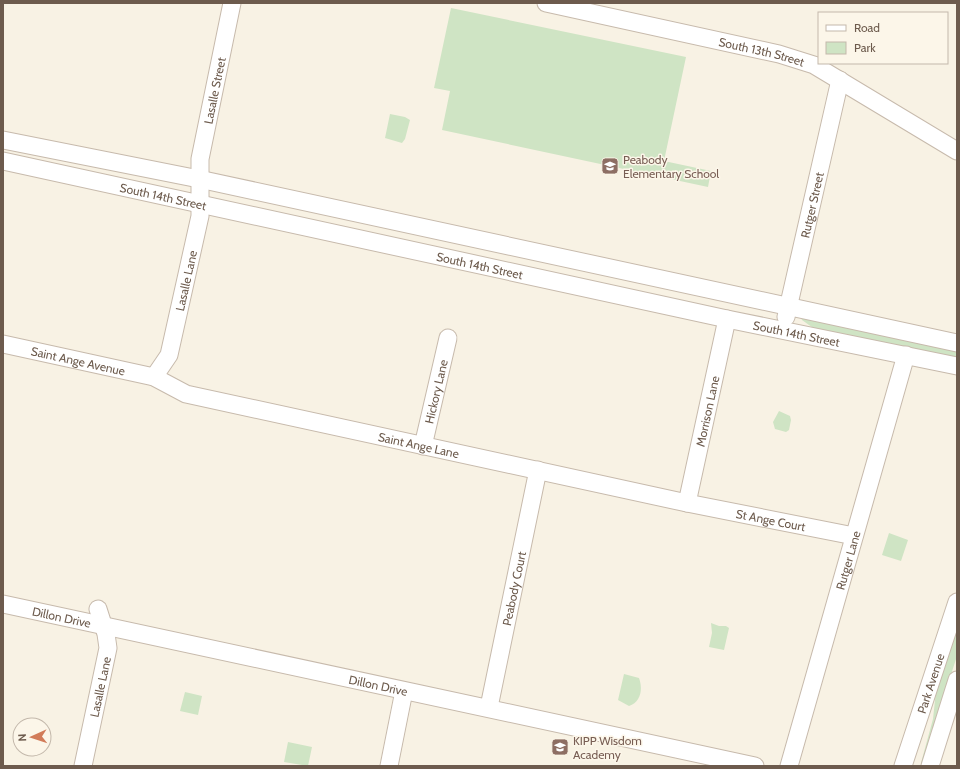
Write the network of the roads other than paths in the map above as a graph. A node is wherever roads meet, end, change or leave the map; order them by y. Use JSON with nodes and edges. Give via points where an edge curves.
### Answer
{"nodes":[{"id":1,"x":232,"y":3,"type":"edge"},
{"id":2,"x":546,"y":3,"type":"edge"},
{"id":3,"x":840,"y":80,"type":"junction"},
{"id":4,"x":3,"y":140,"type":"edge"},
{"id":5,"x":957,"y":151,"type":"edge"},
{"id":6,"x":3,"y":161,"type":"edge"},
{"id":7,"x":199,"y":179,"type":"junction"},
{"id":8,"x":199,"y":202,"type":"junction"},
{"id":9,"x":788,"y":306,"type":"junction"},
{"id":10,"x":727,"y":319,"type":"junction"},
{"id":11,"x":783,"y":330,"type":"junction"},
{"id":12,"x":448,"y":338,"type":"dead end"},
{"id":13,"x":957,"y":343,"type":"edge"},
{"id":14,"x":3,"y":344,"type":"edge"},
{"id":15,"x":906,"y":355,"type":"junction"},
{"id":16,"x":957,"y":366,"type":"edge"},
{"id":17,"x":154,"y":377,"type":"junction"},
{"id":18,"x":423,"y":446,"type":"junction"},
{"id":19,"x":538,"y":470,"type":"junction"},
{"id":20,"x":687,"y":503,"type":"junction"},
{"id":21,"x":854,"y":536,"type":"junction"},
{"id":22,"x":957,"y":602,"type":"edge"},
{"id":23,"x":3,"y":604,"type":"edge"},
{"id":24,"x":100,"y":616,"type":"junction"},
{"id":25,"x":957,"y":680,"type":"edge"},
{"id":26,"x":404,"y":691,"type":"junction"},
{"id":27,"x":489,"y":707,"type":"junction"},
{"id":28,"x":83,"y":766,"type":"edge"},
{"id":29,"x":389,"y":766,"type":"edge"},
{"id":30,"x":755,"y":766,"type":"edge"},
{"id":31,"x":789,"y":766,"type":"edge"},
{"id":32,"x":903,"y":766,"type":"edge"},
{"id":33,"x":930,"y":766,"type":"edge"}],
"edges":[{"from":1,"to":7,"type":"street","name":"Lasalle Street","via":[[200,159]]},
{"from":2,"to":3,"type":"street","name":"South 13th Street","via":[[779,54],[814,65]]},
{"from":3,"to":5,"type":"street","name":"South 13th Street"},
{"from":3,"to":9,"type":"street","name":"Rutger Street"},
{"from":4,"to":7,"type":"street","name":"South 14th Street"},
{"from":6,"to":8,"type":"street","name":"South 14th Street"},
{"from":7,"to":8,"type":"street","name":"Lasalle Lane"},
{"from":7,"to":9,"type":"street","name":"South 14th Street"},
{"from":8,"to":10,"type":"street","name":"South 14th Street"},
{"from":8,"to":17,"type":"street","name":"Lasalle Lane","via":[[200,216],[169,355]]},
{"from":9,"to":11,"type":"street","name":"Rutger Street"},
{"from":9,"to":13,"type":"street","name":"South 14th Street"},
{"from":10,"to":11,"type":"street","name":"South 14th Street"},
{"from":10,"to":20,"type":"street","name":"Morrison Lane"},
{"from":11,"to":15,"type":"street","name":"South 14th Street"},
{"from":12,"to":18,"type":"street","name":"Hickory Lane"},
{"from":14,"to":17,"type":"street","name":"Saint Ange Avenue"},
{"from":15,"to":16,"type":"street","name":"South 14th Street"},
{"from":15,"to":21,"type":"street","name":"Rutger Lane"},
{"from":17,"to":18,"type":"street","name":"Saint Ange Lane","via":[[186,394]]},
{"from":18,"to":19,"type":"street","name":"Saint Ange Lane"},
{"from":19,"to":20,"type":"street","name":"Saint Ange Lane"},
{"from":19,"to":27,"type":"street","name":"Peabody Court"},
{"from":20,"to":21,"type":"street","name":"St Ange Court"},
{"from":21,"to":31,"type":"street","name":"Rutger Lane"},
{"from":22,"to":32,"type":"street","name":"Park Avenue"},
{"from":23,"to":24,"type":"street","name":"Dillon Drive"},
{"from":24,"to":26,"type":"street","name":"Dillon Drive"},
{"from":24,"to":28,"type":"street","name":"Lasalle Lane","via":[[108,648]]},
{"from":25,"to":33,"type":"street","name":"Park Avenue"},
{"from":26,"to":27,"type":"street","name":"Dillon Drive"},
{"from":26,"to":29,"type":"street"},
{"from":27,"to":30,"type":"street","name":"Dillon Drive"}]}
